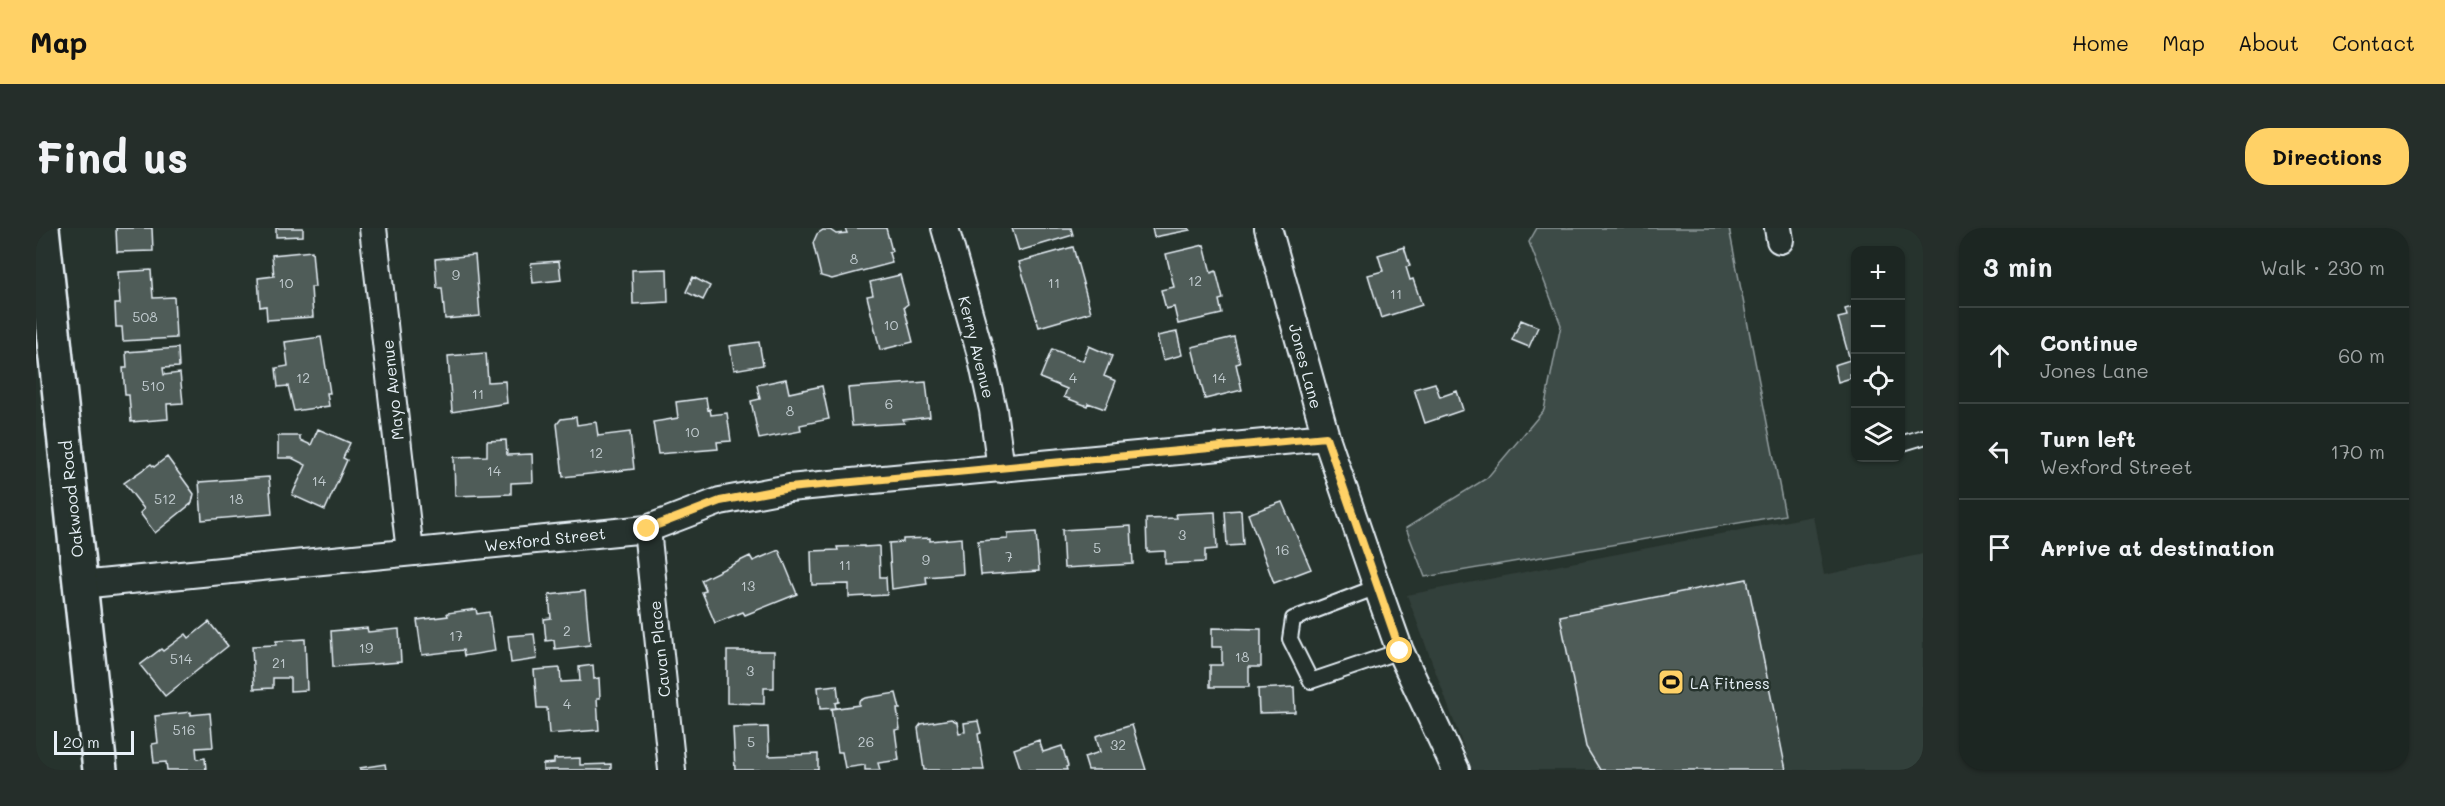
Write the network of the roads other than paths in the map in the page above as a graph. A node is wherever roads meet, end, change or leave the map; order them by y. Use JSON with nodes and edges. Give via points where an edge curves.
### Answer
{"nodes":[{"id":1,"x":42,"y":228,"type":"edge"},
{"id":2,"x":373,"y":228,"type":"edge"},
{"id":3,"x":945,"y":228,"type":"edge"},
{"id":4,"x":1268,"y":228,"type":"edge"},
{"id":5,"x":45,"y":326,"type":"edge"},
{"id":6,"x":1326,"y":437,"type":"junction"},
{"id":7,"x":1923,"y":437,"type":"edge"},
{"id":8,"x":1905,"y":442,"type":"edge"},
{"id":9,"x":1001,"y":469,"type":"junction"},
{"id":10,"x":647,"y":529,"type":"junction"},
{"id":11,"x":410,"y":552,"type":"junction"},
{"id":12,"x":80,"y":585,"type":"junction"},
{"id":13,"x":1377,"y":587,"type":"junction"},
{"id":14,"x":1400,"y":651,"type":"junction"},
{"id":15,"x":100,"y":770,"type":"edge"},
{"id":16,"x":672,"y":770,"type":"edge"},
{"id":17,"x":1456,"y":770,"type":"edge"}],
"edges":[{"from":1,"to":5,"type":"main road","name":"Oakwood Road"},
{"from":2,"to":11,"type":"street","name":"Mayo Avenue"},
{"from":3,"to":9,"type":"street","name":"Kerry Avenue","via":[[981,355]]},
{"from":4,"to":6,"type":"street","name":"Jones Lane"},
{"from":5,"to":12,"type":"main road","name":"Oakwood Road"},
{"from":6,"to":9,"type":"street","name":"Wexford Street"},
{"from":6,"to":13,"type":"street","name":"Jones Lane"},
{"from":7,"to":8,"type":"lane"},
{"from":9,"to":10,"type":"street","name":"Wexford Street","via":[[789,488],[720,501]]},
{"from":10,"to":11,"type":"street","name":"Wexford Street"},
{"from":10,"to":16,"type":"street","name":"Cavan Place"},
{"from":11,"to":12,"type":"street","name":"Wexford Street"},
{"from":12,"to":15,"type":"main road","name":"Oakwood Road"},
{"from":13,"to":14,"type":"street","name":"Jones Lane"},
{"from":13,"to":14,"type":"lane","via":[[1293,620],[1290,639],[1311,681]]},
{"from":14,"to":17,"type":"street","name":"Jones Lane"}]}
